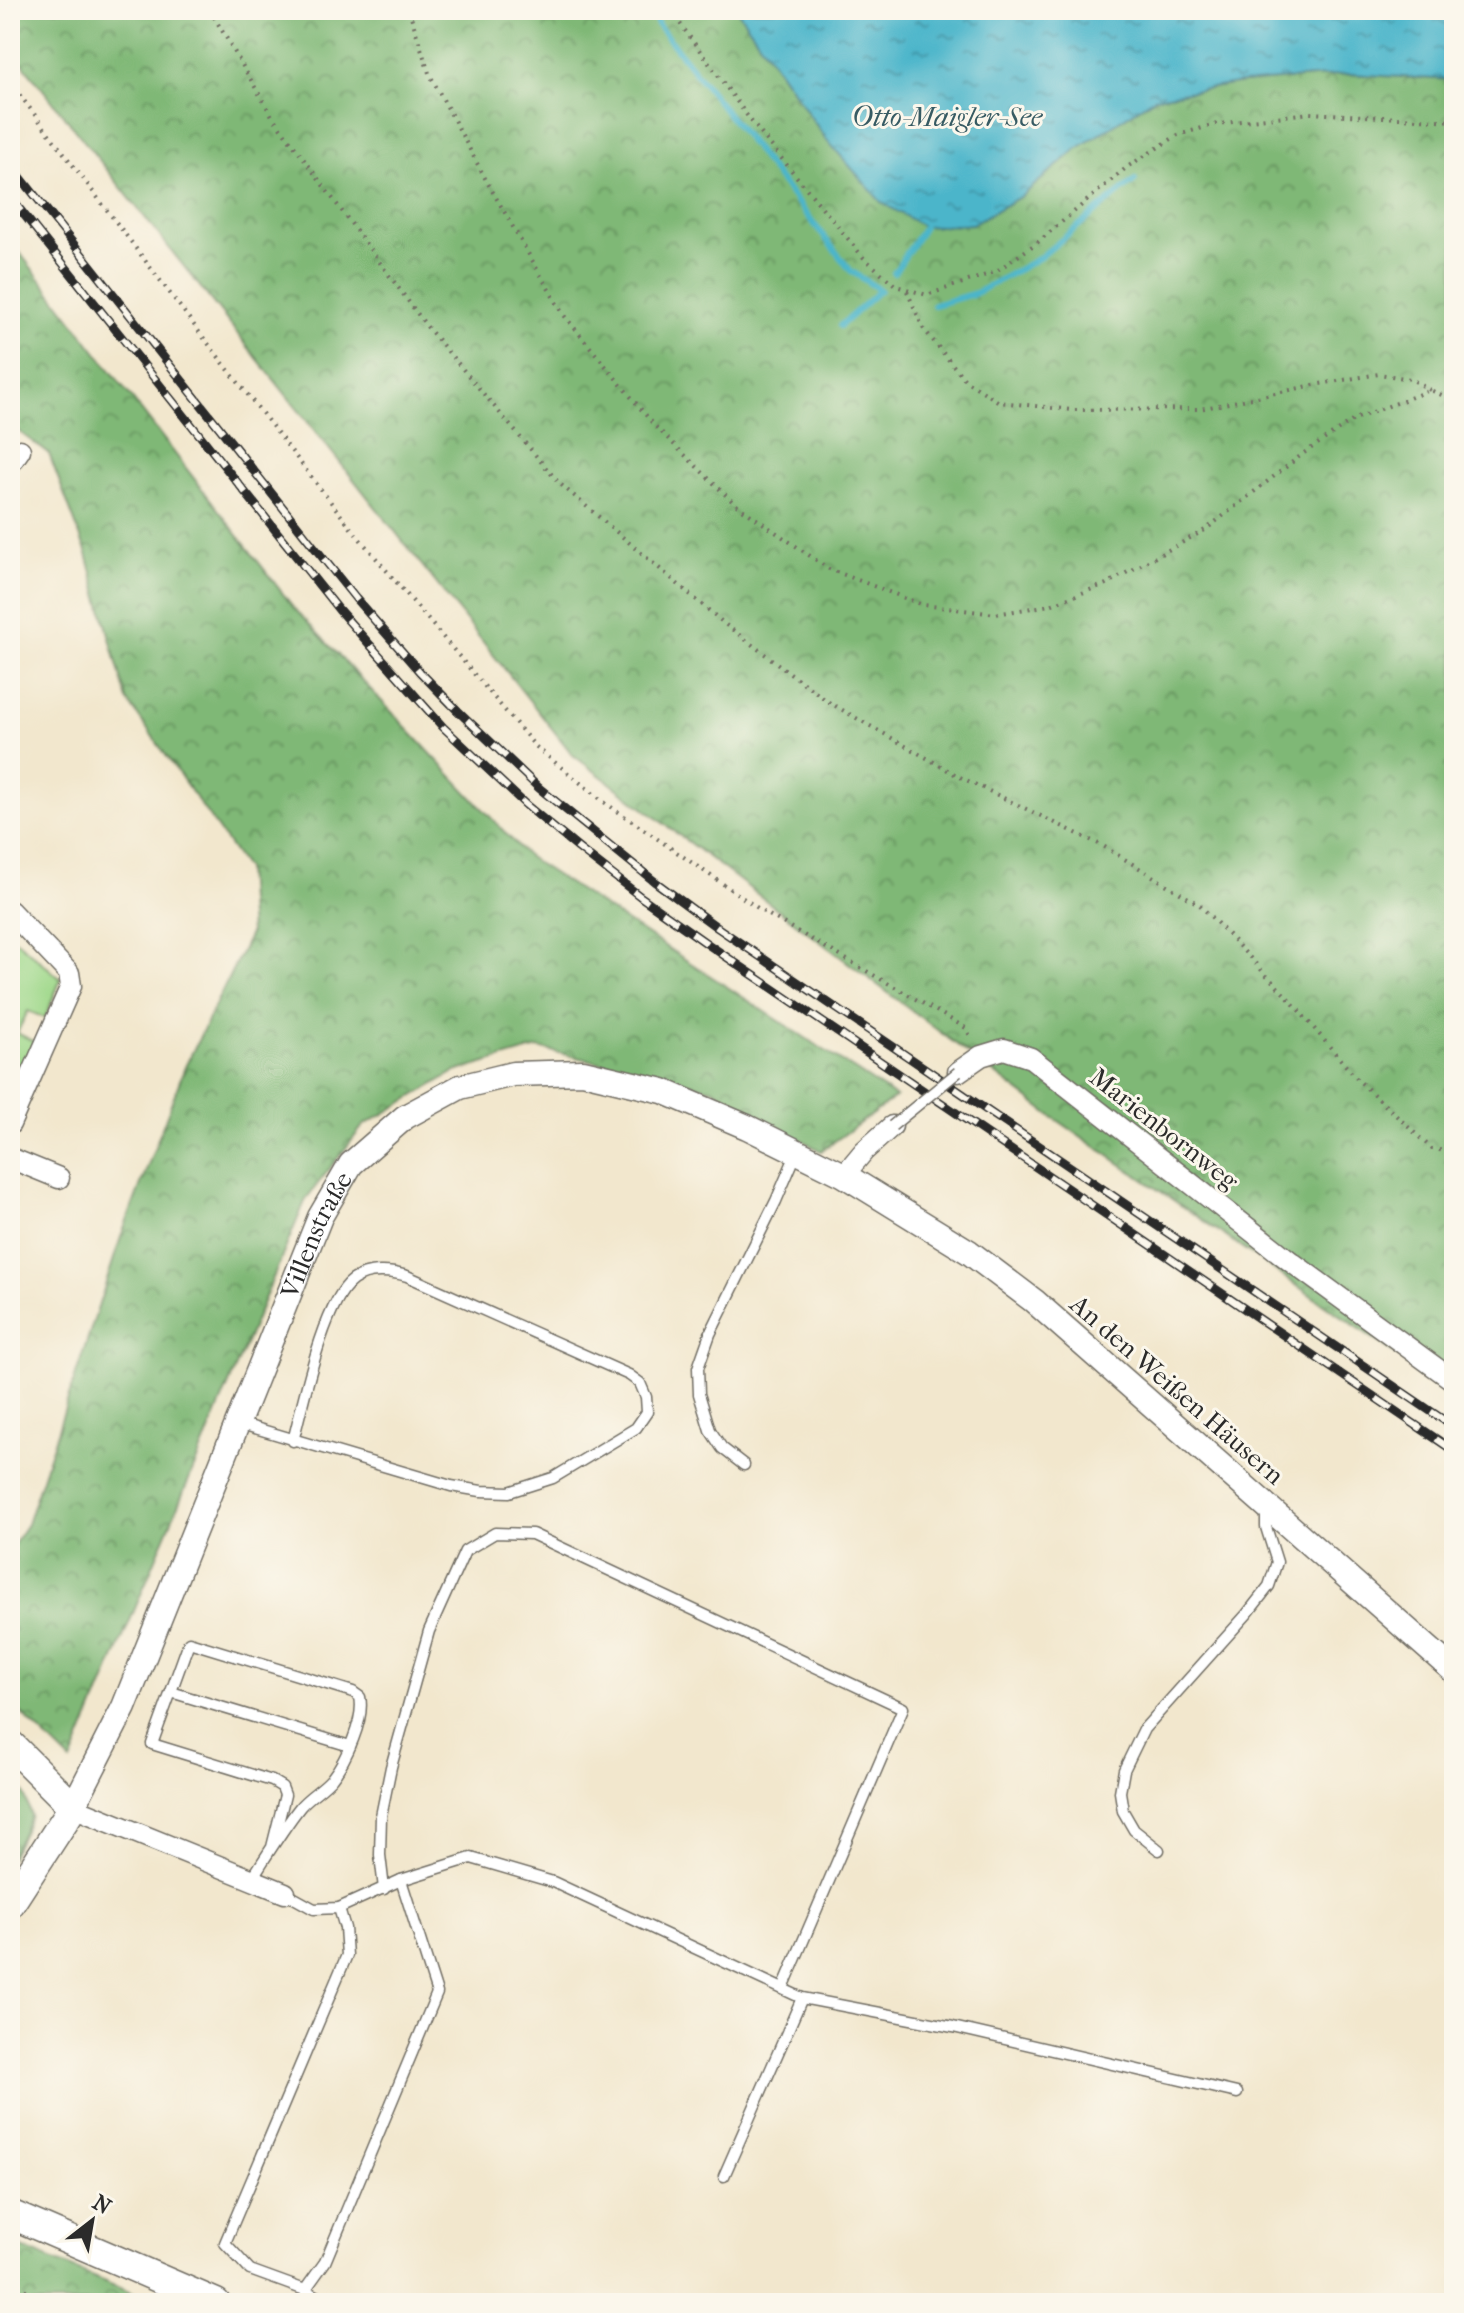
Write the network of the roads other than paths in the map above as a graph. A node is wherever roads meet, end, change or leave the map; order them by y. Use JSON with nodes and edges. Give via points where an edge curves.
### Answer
{"nodes":[{"id":1,"x":10,"y":911,"type":"edge"},
{"id":2,"x":958,"y":1072,"type":"joint"},
{"id":3,"x":10,"y":1124,"type":"edge"},
{"id":4,"x":892,"y":1126,"type":"joint"},
{"id":5,"x":797,"y":1152,"type":"junction"},
{"id":6,"x":10,"y":1158,"type":"edge"},
{"id":7,"x":844,"y":1175,"type":"junction"},
{"id":8,"x":59,"y":1178,"type":"dead end"},
{"id":9,"x":1454,"y":1381,"type":"edge"},
{"id":10,"x":238,"y":1423,"type":"junction"},
{"id":11,"x":293,"y":1441,"type":"junction"},
{"id":12,"x":744,"y":1465,"type":"dead end"},
{"id":13,"x":1266,"y":1505,"type":"junction"},
{"id":14,"x":1454,"y":1671,"type":"edge"},
{"id":15,"x":171,"y":1692,"type":"junction"},
{"id":16,"x":350,"y":1746,"type":"junction"},
{"id":17,"x":16,"y":1750,"type":"edge"},
{"id":18,"x":73,"y":1807,"type":"junction"},
{"id":19,"x":272,"y":1847,"type":"junction"},
{"id":20,"x":1159,"y":1850,"type":"dead end"},
{"id":21,"x":251,"y":1880,"type":"junction"},
{"id":22,"x":401,"y":1880,"type":"junction"},
{"id":23,"x":384,"y":1889,"type":"junction"},
{"id":24,"x":285,"y":1893,"type":"joint"},
{"id":25,"x":10,"y":1904,"type":"edge"},
{"id":26,"x":339,"y":1908,"type":"junction"},
{"id":27,"x":783,"y":1988,"type":"junction"},
{"id":28,"x":802,"y":1998,"type":"junction"},
{"id":29,"x":1237,"y":2093,"type":"dead end"},
{"id":30,"x":724,"y":2176,"type":"dead end"},
{"id":31,"x":10,"y":2214,"type":"edge"},
{"id":32,"x":305,"y":2290,"type":"junction"},
{"id":33,"x":216,"y":2303,"type":"edge"},
{"id":34,"x":330,"y":2303,"type":"edge"}],
"edges":[{"from":1,"to":3,"type":"street","via":[[69,973],[71,986]]},
{"from":2,"to":4,"type":"lane","bridge":true},
{"from":2,"to":9,"type":"street","name":"Marienbornweg","via":[[981,1056],[1004,1049],[1031,1058],[1290,1261]]},
{"from":4,"to":7,"type":"street"},
{"from":5,"to":7,"type":"street","name":"Villenstraße"},
{"from":5,"to":10,"type":"street","name":"Villenstraße","via":[[663,1091],[583,1072],[513,1074],[460,1087],[405,1117],[351,1164],[320,1217]]},
{"from":5,"to":12,"type":"lane","via":[[698,1368],[710,1430]]},
{"from":6,"to":8,"type":"street"},
{"from":7,"to":13,"type":"street","name":"An den Weißen Häusern","via":[[969,1252],[1034,1301]]},
{"from":10,"to":11,"type":"lane"},
{"from":10,"to":18,"type":"street","name":"Villenstraße","via":[[124,1707]]},
{"from":11,"to":11,"type":"lane","via":[[451,1486],[509,1492],[553,1478],[636,1428],[647,1412],[646,1397],[629,1375],[391,1271],[361,1275],[341,1293],[321,1339]]},
{"from":13,"to":14,"type":"street","name":"An den Weißen Häusern"},
{"from":13,"to":20,"type":"lane","via":[[1266,1527],[1277,1562],[1269,1586],[1144,1729],[1124,1770],[1123,1811],[1134,1830]]},
{"from":15,"to":16,"type":"lane"},
{"from":15,"to":16,"type":"lane","via":[[189,1642],[353,1692],[362,1707]]},
{"from":15,"to":19,"type":"lane","via":[[152,1744],[282,1787],[285,1795]]},
{"from":16,"to":19,"type":"lane","via":[[332,1779],[302,1805]]},
{"from":17,"to":18,"type":"main road"},
{"from":18,"to":21,"type":"street"},
{"from":18,"to":25,"type":"main road","name":"Villenstraße"},
{"from":19,"to":21,"type":"lane"},
{"from":21,"to":24,"type":"street"},
{"from":22,"to":23,"type":"lane"},
{"from":22,"to":27,"type":"lane","via":[[471,1858],[553,1882]]},
{"from":22,"to":32,"type":"lane","via":[[437,1993],[325,2262]]},
{"from":23,"to":26,"type":"lane"},
{"from":23,"to":27,"type":"lane","via":[[381,1816],[429,1631],[465,1551],[495,1533],[532,1534],[903,1708]]},
{"from":24,"to":26,"type":"lane","via":[[314,1909]]},
{"from":26,"to":32,"type":"lane","via":[[347,1955],[225,2243],[250,2270]]},
{"from":27,"to":28,"type":"lane"},
{"from":28,"to":29,"type":"lane"},
{"from":28,"to":30,"type":"lane"},
{"from":31,"to":33,"type":"main road"},
{"from":32,"to":34,"type":"lane"}]}
